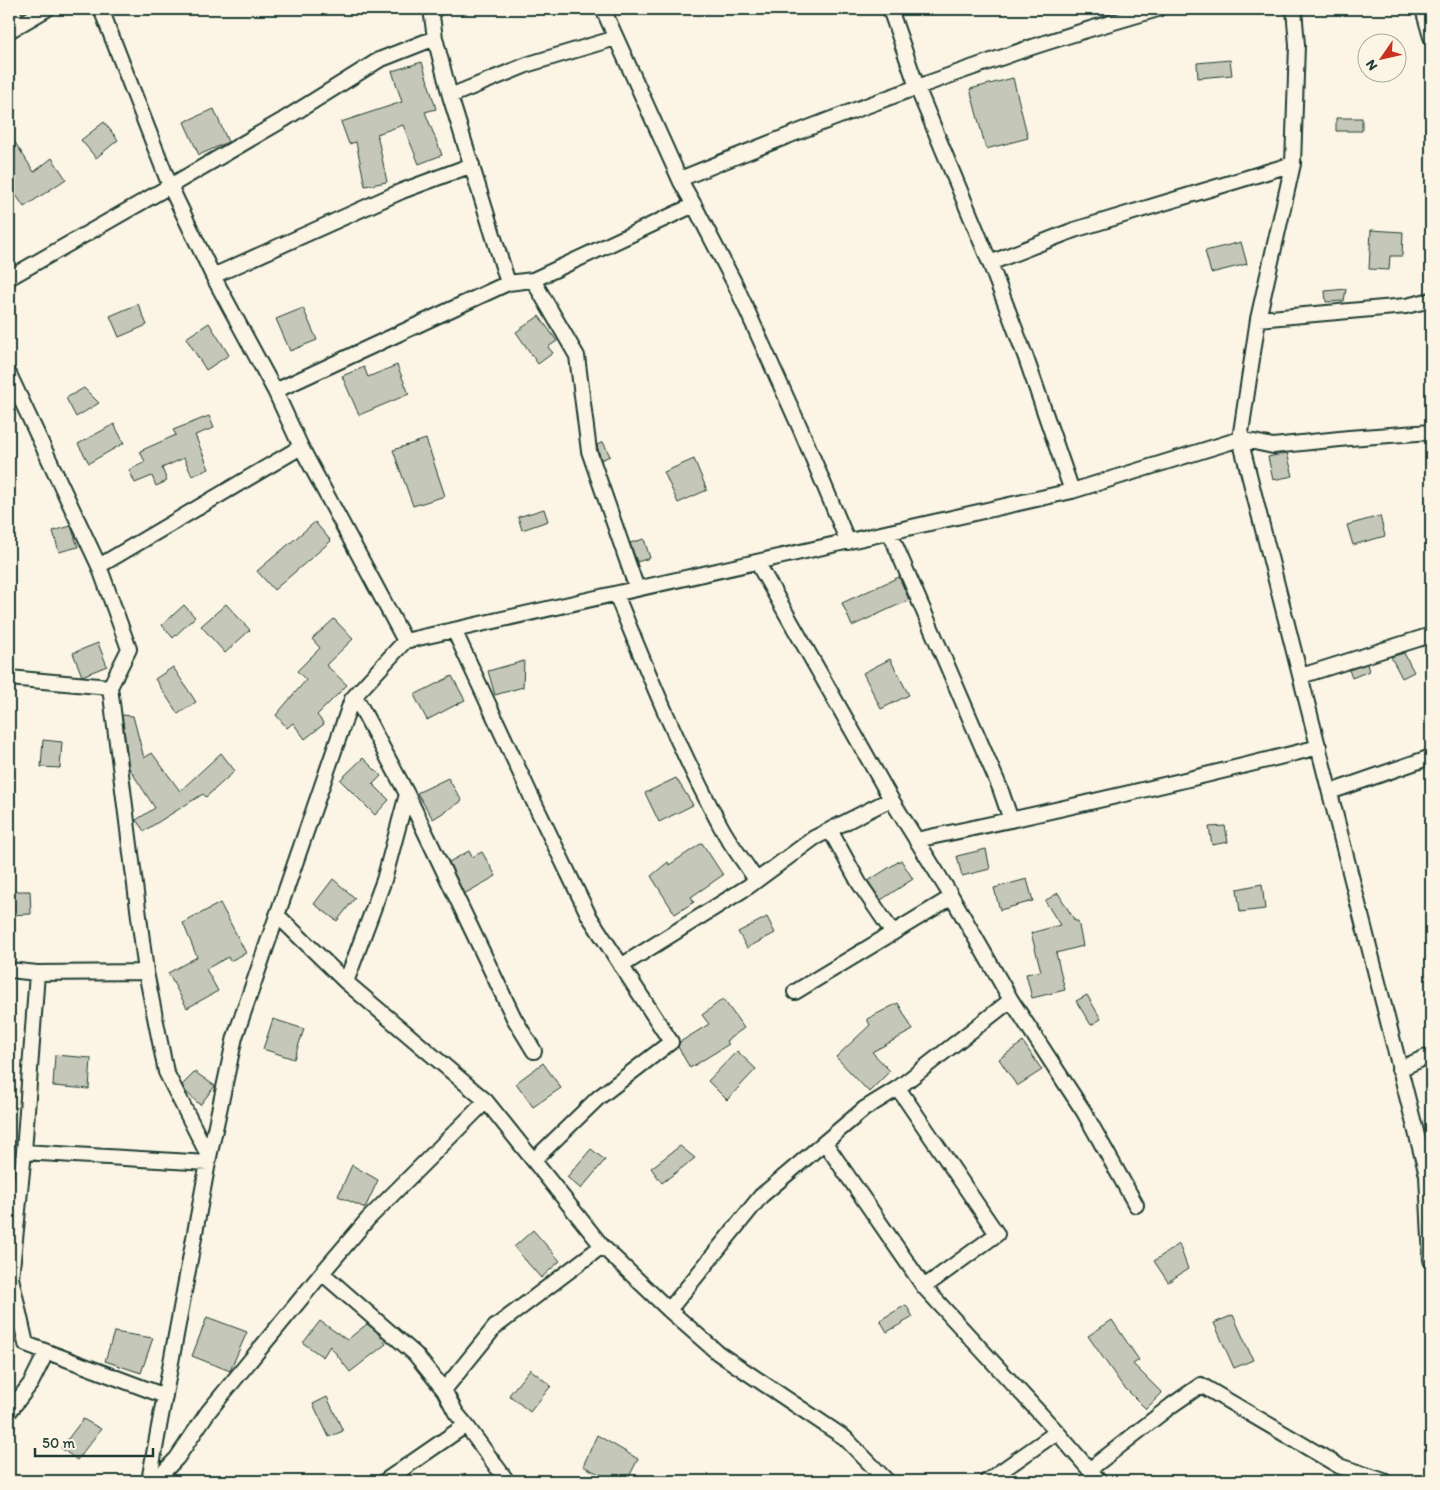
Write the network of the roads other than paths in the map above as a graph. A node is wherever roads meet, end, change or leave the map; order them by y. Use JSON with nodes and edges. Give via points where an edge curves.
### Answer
{"nodes":[{"id":1,"x":11,"y":9,"type":"edge"},
{"id":2,"x":47,"y":9,"type":"edge"},
{"id":3,"x":101,"y":9,"type":"edge"},
{"id":4,"x":431,"y":9,"type":"edge"},
{"id":5,"x":603,"y":9,"type":"edge"},
{"id":6,"x":890,"y":9,"type":"edge"},
{"id":7,"x":1158,"y":9,"type":"edge"},
{"id":8,"x":1294,"y":9,"type":"edge"},
{"id":9,"x":1423,"y":9,"type":"edge"},
{"id":10,"x":14,"y":28,"type":"edge"},
{"id":11,"x":1431,"y":37,"type":"edge"},
{"id":12,"x":435,"y":38,"type":"junction"},
{"id":13,"x":616,"y":38,"type":"junction"},
{"id":14,"x":918,"y":87,"type":"junction"},
{"id":15,"x":450,"y":96,"type":"junction"},
{"id":16,"x":1293,"y":164,"type":"junction"},
{"id":17,"x":472,"y":165,"type":"junction"},
{"id":18,"x":680,"y":178,"type":"junction"},
{"id":19,"x":170,"y":186,"type":"junction"},
{"id":20,"x":694,"y":205,"type":"junction"},
{"id":21,"x":990,"y":263,"type":"junction"},
{"id":22,"x":213,"y":276,"type":"junction"},
{"id":23,"x":9,"y":278,"type":"edge"},
{"id":24,"x":533,"y":280,"type":"junction"},
{"id":25,"x":508,"y":283,"type":"junction"},
{"id":26,"x":1431,"y":300,"type":"edge"},
{"id":27,"x":1258,"y":319,"type":"junction"},
{"id":28,"x":9,"y":374,"type":"edge"},
{"id":29,"x":275,"y":391,"type":"junction"},
{"id":30,"x":1431,"y":432,"type":"edge"},
{"id":31,"x":1240,"y":439,"type":"junction"},
{"id":32,"x":301,"y":447,"type":"junction"},
{"id":33,"x":1072,"y":491,"type":"junction"},
{"id":34,"x":890,"y":533,"type":"junction"},
{"id":35,"x":848,"y":542,"type":"junction"},
{"id":36,"x":757,"y":562,"type":"junction"},
{"id":37,"x":99,"y":566,"type":"junction"},
{"id":38,"x":637,"y":589,"type":"junction"},
{"id":39,"x":616,"y":594,"type":"junction"},
{"id":40,"x":454,"y":630,"type":"junction"},
{"id":41,"x":1431,"y":635,"type":"edge"},
{"id":42,"x":404,"y":641,"type":"junction"},
{"id":43,"x":1301,"y":676,"type":"junction"},
{"id":44,"x":9,"y":678,"type":"edge"},
{"id":45,"x":110,"y":687,"type":"junction"},
{"id":46,"x":355,"y":696,"type":"junction"},
{"id":47,"x":1319,"y":747,"type":"junction"},
{"id":48,"x":1431,"y":757,"type":"edge"},
{"id":49,"x":1330,"y":792,"type":"junction"},
{"id":50,"x":407,"y":794,"type":"junction"},
{"id":51,"x":891,"y":799,"type":"junction"},
{"id":52,"x":1011,"y":820,"type":"junction"},
{"id":53,"x":830,"y":830,"type":"junction"},
{"id":54,"x":916,"y":840,"type":"junction"},
{"id":55,"x":756,"y":880,"type":"junction"},
{"id":56,"x":952,"y":897,"type":"junction"},
{"id":57,"x":276,"y":915,"type":"junction"},
{"id":58,"x":893,"y":932,"type":"junction"},
{"id":59,"x":621,"y":966,"type":"junction"},
{"id":60,"x":9,"y":970,"type":"edge"},
{"id":61,"x":146,"y":972,"type":"junction"},
{"id":62,"x":37,"y":973,"type":"junction"},
{"id":63,"x":346,"y":982,"type":"junction"},
{"id":64,"x":795,"y":992,"type":"dead end"},
{"id":65,"x":1011,"y":1000,"type":"junction"},
{"id":66,"x":534,"y":1050,"type":"dead end"},
{"id":67,"x":1431,"y":1055,"type":"edge"},
{"id":68,"x":1399,"y":1069,"type":"junction"},
{"id":69,"x":898,"y":1088,"type":"junction"},
{"id":70,"x":486,"y":1100,"type":"junction"},
{"id":71,"x":825,"y":1143,"type":"junction"},
{"id":72,"x":24,"y":1152,"type":"junction"},
{"id":73,"x":209,"y":1160,"type":"junction"},
{"id":74,"x":534,"y":1160,"type":"junction"},
{"id":75,"x":1429,"y":1174,"type":"edge"},
{"id":76,"x":1136,"y":1205,"type":"dead end"},
{"id":77,"x":602,"y":1246,"type":"junction"},
{"id":78,"x":1431,"y":1260,"type":"edge"},
{"id":79,"x":322,"y":1272,"type":"junction"},
{"id":80,"x":10,"y":1277,"type":"edge"},
{"id":81,"x":924,"y":1287,"type":"junction"},
{"id":82,"x":669,"y":1310,"type":"junction"},
{"id":83,"x":46,"y":1353,"type":"junction"},
{"id":84,"x":444,"y":1390,"type":"junction"},
{"id":85,"x":165,"y":1396,"type":"junction"},
{"id":86,"x":9,"y":1412,"type":"edge"},
{"id":87,"x":466,"y":1425,"type":"junction"},
{"id":88,"x":1057,"y":1432,"type":"junction"},
{"id":89,"x":1089,"y":1470,"type":"junction"},
{"id":90,"x":149,"y":1481,"type":"edge"},
{"id":91,"x":155,"y":1481,"type":"edge"},
{"id":92,"x":385,"y":1481,"type":"edge"},
{"id":93,"x":508,"y":1481,"type":"edge"},
{"id":94,"x":887,"y":1481,"type":"edge"},
{"id":95,"x":987,"y":1481,"type":"edge"},
{"id":96,"x":1099,"y":1481,"type":"edge"},
{"id":97,"x":1384,"y":1481,"type":"edge"}],
"edges":[{"from":1,"to":10,"type":"street"},
{"from":2,"to":10,"type":"street"},
{"from":3,"to":19,"type":"street"},
{"from":4,"to":12,"type":"street"},
{"from":5,"to":13,"type":"street"},
{"from":6,"to":14,"type":"street"},
{"from":7,"to":14,"type":"street","via":[[1008,55]]},
{"from":8,"to":16,"type":"street","via":[[1297,45]]},
{"from":9,"to":11,"type":"street"},
{"from":12,"to":15,"type":"street"},
{"from":12,"to":19,"type":"street","via":[[379,60]]},
{"from":13,"to":15,"type":"street","via":[[529,64]]},
{"from":13,"to":18,"type":"street"},
{"from":14,"to":18,"type":"street"},
{"from":14,"to":21,"type":"street"},
{"from":15,"to":17,"type":"street"},
{"from":16,"to":21,"type":"street","via":[[1074,230]]},
{"from":16,"to":27,"type":"street"},
{"from":17,"to":22,"type":"street","via":[[402,191]]},
{"from":17,"to":25,"type":"street"},
{"from":18,"to":20,"type":"street"},
{"from":19,"to":22,"type":"street"},
{"from":19,"to":23,"type":"street"},
{"from":20,"to":24,"type":"street"},
{"from":20,"to":35,"type":"street","via":[[744,304]]},
{"from":21,"to":33,"type":"street"},
{"from":22,"to":29,"type":"street"},
{"from":24,"to":25,"type":"street"},
{"from":24,"to":38,"type":"street","via":[[577,356],[589,450]]},
{"from":25,"to":29,"type":"street"},
{"from":26,"to":27,"type":"street","via":[[1406,306]]},
{"from":27,"to":31,"type":"street"},
{"from":28,"to":37,"type":"street"},
{"from":29,"to":32,"type":"street"},
{"from":30,"to":31,"type":"street","via":[[1273,446]]},
{"from":31,"to":33,"type":"street"},
{"from":31,"to":43,"type":"street"},
{"from":32,"to":37,"type":"street"},
{"from":32,"to":42,"type":"street"},
{"from":33,"to":34,"type":"street"},
{"from":34,"to":35,"type":"street"},
{"from":34,"to":52,"type":"street"},
{"from":35,"to":36,"type":"street"},
{"from":36,"to":38,"type":"street"},
{"from":36,"to":51,"type":"street"},
{"from":37,"to":45,"type":"street","via":[[129,649]]},
{"from":38,"to":39,"type":"street"},
{"from":39,"to":40,"type":"street"},
{"from":39,"to":55,"type":"street","via":[[684,754],[720,824]]},
{"from":40,"to":42,"type":"street"},
{"from":40,"to":59,"type":"street","via":[[589,916]]},
{"from":41,"to":43,"type":"street"},
{"from":42,"to":46,"type":"street"},
{"from":43,"to":47,"type":"street"},
{"from":44,"to":45,"type":"street"},
{"from":45,"to":61,"type":"street"},
{"from":46,"to":50,"type":"street"},
{"from":46,"to":57,"type":"street","via":[[348,708]]},
{"from":47,"to":49,"type":"street"},
{"from":47,"to":52,"type":"street"},
{"from":48,"to":49,"type":"street"},
{"from":49,"to":68,"type":"street"},
{"from":50,"to":63,"type":"street","via":[[384,880]]},
{"from":50,"to":66,"type":"street","via":[[514,1018]]},
{"from":51,"to":53,"type":"street"},
{"from":51,"to":54,"type":"street"},
{"from":52,"to":54,"type":"street"},
{"from":53,"to":55,"type":"street"},
{"from":53,"to":58,"type":"street","via":[[859,883]]},
{"from":54,"to":56,"type":"street"},
{"from":55,"to":59,"type":"street"},
{"from":56,"to":58,"type":"street"},
{"from":56,"to":65,"type":"street"},
{"from":57,"to":63,"type":"street"},
{"from":57,"to":73,"type":"street","via":[[235,1037]]},
{"from":58,"to":64,"type":"street"},
{"from":59,"to":74,"type":"street","via":[[671,1042],[598,1098]]},
{"from":60,"to":62,"type":"street"},
{"from":61,"to":62,"type":"street"},
{"from":61,"to":73,"type":"street","via":[[166,1072]]},
{"from":62,"to":72,"type":"street"},
{"from":63,"to":70,"type":"street"},
{"from":65,"to":69,"type":"street"},
{"from":65,"to":76,"type":"street","via":[[1084,1112]]},
{"from":67,"to":68,"type":"street"},
{"from":68,"to":75,"type":"street"},
{"from":69,"to":71,"type":"street","via":[[864,1109]]},
{"from":69,"to":81,"type":"street","via":[[997,1234]]},
{"from":70,"to":74,"type":"street"},
{"from":70,"to":79,"type":"street","via":[[368,1219]]},
{"from":71,"to":81,"type":"street"},
{"from":71,"to":82,"type":"street","via":[[761,1196]]},
{"from":72,"to":73,"type":"street"},
{"from":72,"to":80,"type":"street"},
{"from":73,"to":85,"type":"street"},
{"from":74,"to":77,"type":"street"},
{"from":75,"to":78,"type":"street"},
{"from":77,"to":82,"type":"street"},
{"from":77,"to":84,"type":"street","via":[[495,1327]]},
{"from":79,"to":84,"type":"street","via":[[415,1354]]},
{"from":79,"to":91,"type":"street","via":[[208,1412],[177,1458]]},
{"from":80,"to":83,"type":"street","via":[[26,1344]]},
{"from":81,"to":88,"type":"street"},
{"from":82,"to":94,"type":"street","via":[[718,1354],[845,1438]]},
{"from":83,"to":85,"type":"street"},
{"from":83,"to":86,"type":"street","via":[[31,1383]]},
{"from":84,"to":87,"type":"street"},
{"from":85,"to":90,"type":"street"},
{"from":87,"to":92,"type":"street"},
{"from":87,"to":93,"type":"street"},
{"from":88,"to":89,"type":"street"},
{"from":88,"to":95,"type":"street"},
{"from":89,"to":96,"type":"street"},
{"from":89,"to":97,"type":"street","via":[[1201,1385],[1339,1466]]}]}
